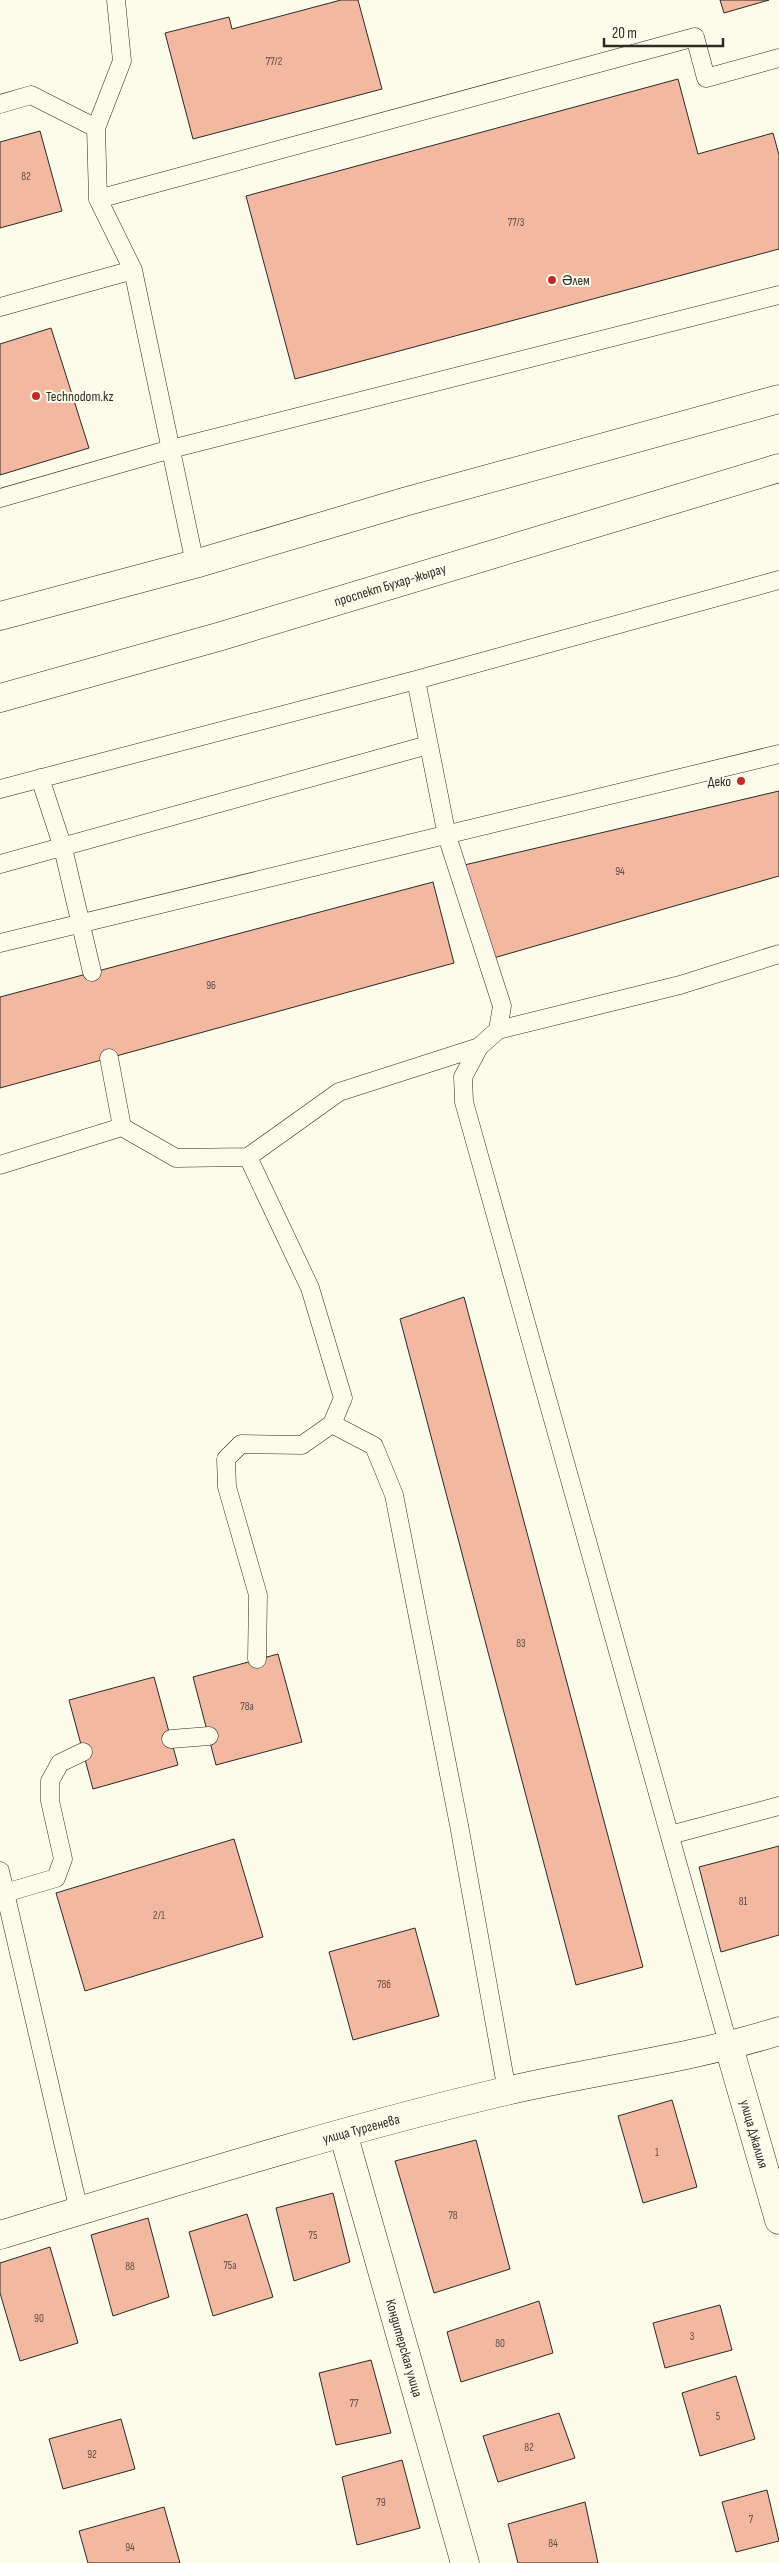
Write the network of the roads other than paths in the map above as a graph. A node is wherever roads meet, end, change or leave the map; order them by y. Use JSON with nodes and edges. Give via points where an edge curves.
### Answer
{"nodes":[{"id":1,"x":116,"y":0,"type":"edge"},
{"id":2,"x":779,"y":58,"type":"edge"},
{"id":3,"x":0,"y":104,"type":"edge"},
{"id":4,"x":96,"y":128,"type":"junction"},
{"id":5,"x":98,"y":199,"type":"junction"},
{"id":6,"x":133,"y":270,"type":"junction"},
{"id":7,"x":779,"y":295,"type":"edge"},
{"id":8,"x":0,"y":308,"type":"edge"},
{"id":9,"x":779,"y":399,"type":"edge"},
{"id":10,"x":170,"y":449,"type":"junction"},
{"id":11,"x":779,"y":468,"type":"edge"},
{"id":12,"x":0,"y":498,"type":"edge"},
{"id":13,"x":196,"y":564,"type":"junction"},
{"id":14,"x":779,"y":580,"type":"edge"},
{"id":15,"x":0,"y":616,"type":"edge"},
{"id":16,"x":416,"y":680,"type":"junction"},
{"id":17,"x":0,"y":698,"type":"edge"},
{"id":18,"x":428,"y":745,"type":"junction"},
{"id":19,"x":779,"y":754,"type":"edge"},
{"id":20,"x":40,"y":778,"type":"junction"},
{"id":21,"x":0,"y":789,"type":"edge"},
{"id":22,"x":447,"y":836,"type":"junction"},
{"id":23,"x":63,"y":848,"type":"junction"},
{"id":24,"x":0,"y":864,"type":"edge"},
{"id":25,"x":80,"y":921,"type":"junction"},
{"id":26,"x":0,"y":942,"type":"edge"},
{"id":27,"x":779,"y":954,"type":"edge"},
{"id":28,"x":92,"y":972,"type":"dead end"},
{"id":29,"x":498,"y":1030,"type":"junction"},
{"id":30,"x":479,"y":1047,"type":"junction"},
{"id":31,"x":109,"y":1058,"type":"dead end"},
{"id":32,"x":122,"y":1127,"type":"junction"},
{"id":33,"x":248,"y":1157,"type":"junction"},
{"id":34,"x":0,"y":1165,"type":"edge"},
{"id":35,"x":332,"y":1424,"type":"junction"},
{"id":36,"x":257,"y":1659,"type":"dead end"},
{"id":37,"x":208,"y":1736,"type":"dead end"},
{"id":38,"x":171,"y":1739,"type":"dead end"},
{"id":39,"x":83,"y":1752,"type":"dead end"},
{"id":40,"x":779,"y":1806,"type":"edge"},
{"id":41,"x":670,"y":1836,"type":"junction"},
{"id":42,"x":0,"y":1871,"type":"edge"},
{"id":43,"x":5,"y":1894,"type":"junction"},
{"id":44,"x":779,"y":2032,"type":"edge"},
{"id":45,"x":729,"y":2047,"type":"junction"},
{"id":46,"x":507,"y":2091,"type":"junction"},
{"id":47,"x":343,"y":2133,"type":"junction"},
{"id":48,"x":80,"y":2211,"type":"junction"},
{"id":49,"x":779,"y":2220,"type":"edge"},
{"id":50,"x":0,"y":2235,"type":"edge"},
{"id":51,"x":465,"y":2563,"type":"edge"}],
"edges":[{"from":1,"to":4,"type":"lane","via":[[122,61]]},
{"from":2,"to":5,"type":"lane","via":[[706,78],[695,37]]},
{"from":3,"to":4,"type":"lane","via":[[31,95]]},
{"from":4,"to":5,"type":"lane"},
{"from":5,"to":6,"type":"lane"},
{"from":6,"to":8,"type":"lane"},
{"from":6,"to":10,"type":"lane"},
{"from":7,"to":10,"type":"lane"},
{"from":9,"to":13,"type":"main road","via":[[404,502]]},
{"from":10,"to":12,"type":"lane"},
{"from":10,"to":13,"type":"lane"},
{"from":11,"to":17,"type":"main road","name":"проспект Бухар-жырау","via":[[228,634]]},
{"from":13,"to":15,"type":"main road"},
{"from":14,"to":16,"type":"lane"},
{"from":16,"to":18,"type":"lane"},
{"from":16,"to":20,"type":"lane"},
{"from":18,"to":22,"type":"lane"},
{"from":18,"to":23,"type":"lane"},
{"from":19,"to":22,"type":"lane"},
{"from":20,"to":21,"type":"lane"},
{"from":20,"to":23,"type":"lane"},
{"from":22,"to":25,"type":"lane"},
{"from":22,"to":29,"type":"lane","via":[[502,1006]]},
{"from":23,"to":24,"type":"lane"},
{"from":23,"to":25,"type":"lane"},
{"from":25,"to":26,"type":"lane"},
{"from":25,"to":28,"type":"lane"},
{"from":27,"to":29,"type":"lane","via":[[680,985]]},
{"from":29,"to":30,"type":"lane"},
{"from":30,"to":33,"type":"lane","via":[[339,1092]]},
{"from":30,"to":41,"type":"lane","via":[[463,1077],[464,1102]]},
{"from":31,"to":32,"type":"lane"},
{"from":32,"to":33,"type":"lane","via":[[176,1158]]},
{"from":32,"to":34,"type":"lane"},
{"from":33,"to":35,"type":"lane","via":[[310,1288],[343,1398]]},
{"from":35,"to":36,"type":"lane","via":[[302,1445],[241,1444],[226,1459],[227,1487],[258,1595]]},
{"from":35,"to":46,"type":"lane","via":[[374,1446],[394,1495]]},
{"from":37,"to":38,"type":"lane"},
{"from":39,"to":43,"type":"lane","via":[[60,1763],[50,1781],[50,1801],[63,1859],[56,1878]]},
{"from":40,"to":41,"type":"lane"},
{"from":41,"to":45,"type":"lane"},
{"from":42,"to":43,"type":"lane"},
{"from":43,"to":48,"type":"lane"},
{"from":44,"to":45,"type":"main road","name":"улица Тургенева"},
{"from":45,"to":46,"type":"main road","name":"улица Тургенева"},
{"from":45,"to":49,"type":"main road","name":"улица Джалиля"},
{"from":46,"to":47,"type":"main road","name":"улица Тургенева"},
{"from":47,"to":48,"type":"main road","name":"улица Тургенева"},
{"from":47,"to":51,"type":"main road","name":"Кондитерская улица"},
{"from":48,"to":50,"type":"main road","name":"улица Тургенева"}]}
